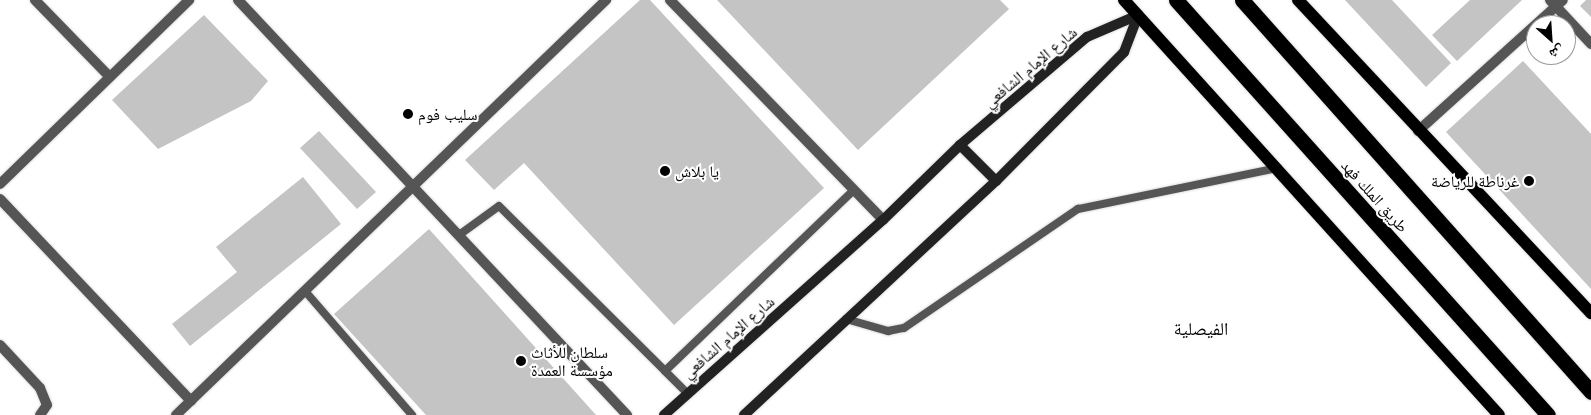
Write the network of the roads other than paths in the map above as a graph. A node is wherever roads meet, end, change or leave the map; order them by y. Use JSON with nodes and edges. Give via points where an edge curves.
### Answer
{"nodes":[{"id":1,"x":35,"y":0,"type":"edge"},
{"id":2,"x":189,"y":0,"type":"edge"},
{"id":3,"x":238,"y":0,"type":"edge"},
{"id":4,"x":606,"y":0,"type":"edge"},
{"id":5,"x":670,"y":0,"type":"edge"},
{"id":6,"x":1124,"y":0,"type":"edge"},
{"id":7,"x":1176,"y":0,"type":"edge"},
{"id":8,"x":1242,"y":0,"type":"edge"},
{"id":9,"x":1298,"y":0,"type":"edge"},
{"id":10,"x":1556,"y":2,"type":"edge"},
{"id":11,"x":1138,"y":15,"type":"junction"},
{"id":12,"x":1591,"y":44,"type":"edge"},
{"id":13,"x":110,"y":77,"type":"junction"},
{"id":14,"x":1418,"y":130,"type":"junction"},
{"id":15,"x":960,"y":145,"type":"junction"},
{"id":16,"x":1280,"y":168,"type":"junction"},
{"id":17,"x":996,"y":182,"type":"junction"},
{"id":18,"x":0,"y":184,"type":"edge"},
{"id":19,"x":413,"y":186,"type":"junction"},
{"id":20,"x":853,"y":191,"type":"junction"},
{"id":21,"x":0,"y":200,"type":"edge"},
{"id":22,"x":883,"y":220,"type":"junction"},
{"id":23,"x":1510,"y":226,"type":"junction"},
{"id":24,"x":459,"y":236,"type":"junction"},
{"id":25,"x":305,"y":291,"type":"junction"},
{"id":26,"x":1591,"y":313,"type":"edge"},
{"id":27,"x":846,"y":319,"type":"junction"},
{"id":28,"x":1591,"y":325,"type":"edge"},
{"id":29,"x":0,"y":345,"type":"edge"},
{"id":30,"x":1451,"y":358,"type":"junction"},
{"id":31,"x":665,"y":371,"type":"junction"},
{"id":32,"x":1591,"y":392,"type":"edge"},
{"id":33,"x":687,"y":393,"type":"junction"},
{"id":34,"x":191,"y":401,"type":"junction"},
{"id":35,"x":40,"y":415,"type":"edge"},
{"id":36,"x":176,"y":415,"type":"edge"},
{"id":37,"x":412,"y":415,"type":"edge"},
{"id":38,"x":627,"y":415,"type":"edge"},
{"id":39,"x":664,"y":415,"type":"edge"},
{"id":40,"x":744,"y":415,"type":"edge"},
{"id":41,"x":1499,"y":415,"type":"edge"},
{"id":42,"x":1508,"y":415,"type":"edge"},
{"id":43,"x":1548,"y":415,"type":"edge"}],
"edges":[{"from":1,"to":13,"type":"street"},
{"from":2,"to":13,"type":"street"},
{"from":3,"to":19,"type":"street"},
{"from":4,"to":19,"type":"street"},
{"from":5,"to":20,"type":"street"},
{"from":6,"to":11,"type":"main road"},
{"from":7,"to":43,"type":"highway","name":"طريق الملك فهد"},
{"from":8,"to":32,"type":"highway","name":"طريق الملك فهد"},
{"from":9,"to":14,"type":"main road"},
{"from":10,"to":12,"type":"street"},
{"from":10,"to":14,"type":"street"},
{"from":11,"to":15,"type":"main road","name":"شارع الإمام الشافعي","via":[[1087,37]]},
{"from":11,"to":16,"type":"main road"},
{"from":11,"to":17,"type":"main road","via":[[1124,52]]},
{"from":13,"to":18,"type":"street"},
{"from":14,"to":23,"type":"main road"},
{"from":15,"to":17,"type":"main road"},
{"from":15,"to":22,"type":"main road","name":"شارع الإمام الشافعي"},
{"from":16,"to":27,"type":"lane","via":[[1078,210],[904,328],[888,331]]},
{"from":16,"to":30,"type":"main road"},
{"from":17,"to":27,"type":"main road"},
{"from":19,"to":24,"type":"street"},
{"from":19,"to":25,"type":"street"},
{"from":20,"to":22,"type":"street"},
{"from":20,"to":31,"type":"lane"},
{"from":21,"to":34,"type":"street"},
{"from":22,"to":33,"type":"main road","name":"شارع الإمام الشافعي"},
{"from":23,"to":26,"type":"main road"},
{"from":23,"to":28,"type":"main road"},
{"from":24,"to":31,"type":"lane","via":[[499,206]]},
{"from":24,"to":38,"type":"street"},
{"from":25,"to":34,"type":"street"},
{"from":25,"to":37,"type":"lane"},
{"from":27,"to":40,"type":"main road"},
{"from":29,"to":35,"type":"street","via":[[40,388],[47,405]]},
{"from":30,"to":41,"type":"main road"},
{"from":30,"to":42,"type":"main road"},
{"from":31,"to":33,"type":"lane"},
{"from":33,"to":39,"type":"main road","name":"شارع الإمام الشافعي"},
{"from":34,"to":36,"type":"street"}]}
